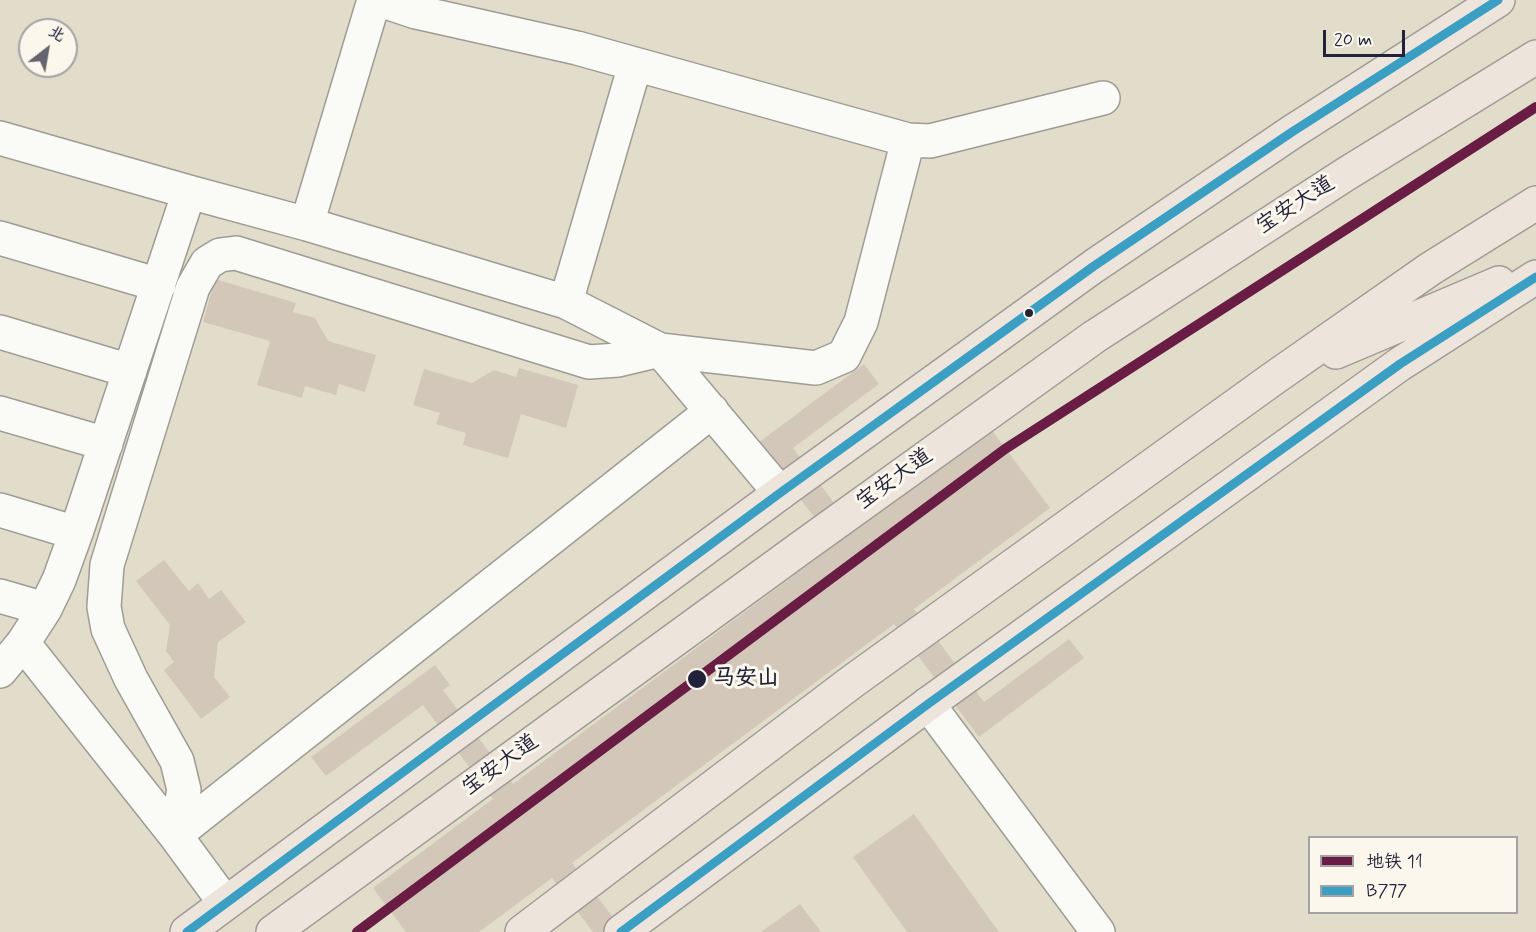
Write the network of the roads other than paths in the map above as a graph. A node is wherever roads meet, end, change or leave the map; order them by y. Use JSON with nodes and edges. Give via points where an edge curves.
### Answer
{"nodes":[{"id":1,"x":374,"y":0,"type":"edge"},
{"id":2,"x":380,"y":0,"type":"edge"},
{"id":3,"x":1492,"y":2,"type":"edge"},
{"id":4,"x":1536,"y":57,"type":"edge"},
{"id":5,"x":635,"y":65,"type":"junction"},
{"id":6,"x":1103,"y":98,"type":"dead end"},
{"id":7,"x":0,"y":138,"type":"edge"},
{"id":8,"x":908,"y":140,"type":"junction"},
{"id":9,"x":189,"y":192,"type":"junction"},
{"id":10,"x":1536,"y":203,"type":"edge"},
{"id":11,"x":307,"y":224,"type":"junction"},
{"id":12,"x":0,"y":238,"type":"edge"},
{"id":13,"x":1536,"y":267,"type":"edge"},
{"id":14,"x":1536,"y":277,"type":"edge"},
{"id":15,"x":159,"y":285,"type":"junction"},
{"id":16,"x":566,"y":302,"type":"junction"},
{"id":17,"x":0,"y":332,"type":"edge"},
{"id":18,"x":660,"y":350,"type":"junction"},
{"id":19,"x":130,"y":371,"type":"junction"},
{"id":20,"x":1274,"y":378,"type":"junction"},
{"id":21,"x":712,"y":411,"type":"junction"},
{"id":22,"x":0,"y":413,"type":"edge"},
{"id":23,"x":106,"y":444,"type":"junction"},
{"id":24,"x":780,"y":493,"type":"junction"},
{"id":25,"x":0,"y":510,"type":"edge"},
{"id":26,"x":76,"y":533,"type":"junction"},
{"id":27,"x":0,"y":596,"type":"edge"},
{"id":28,"x":45,"y":609,"type":"junction"},
{"id":29,"x":23,"y":643,"type":"junction"},
{"id":30,"x":0,"y":671,"type":"edge"},
{"id":31,"x":928,"y":704,"type":"junction"},
{"id":32,"x":176,"y":835,"type":"junction"},
{"id":33,"x":225,"y":903,"type":"junction"},
{"id":34,"x":187,"y":932,"type":"edge"},
{"id":35,"x":273,"y":932,"type":"edge"},
{"id":36,"x":522,"y":932,"type":"edge"},
{"id":37,"x":621,"y":932,"type":"edge"},
{"id":38,"x":1098,"y":932,"type":"edge"}],
"edges":[{"from":1,"to":11,"type":"street"},
{"from":2,"to":5,"type":"street"},
{"from":3,"to":24,"type":"main road","via":[[1094,266]]},
{"from":4,"to":35,"type":"main road","name":"宝安大道","via":[[1094,337]]},
{"from":5,"to":8,"type":"street"},
{"from":5,"to":16,"type":"street"},
{"from":6,"to":8,"type":"street","via":[[930,141]]},
{"from":7,"to":9,"type":"street"},
{"from":8,"to":18,"type":"street","via":[[861,322],[844,356],[816,368]]},
{"from":9,"to":11,"type":"street"},
{"from":9,"to":15,"type":"street"},
{"from":10,"to":20,"type":"main road","via":[[1430,269]]},
{"from":11,"to":16,"type":"street"},
{"from":12,"to":15,"type":"street"},
{"from":13,"to":20,"type":"main road"},
{"from":14,"to":31,"type":"main road","via":[[1400,364]]},
{"from":15,"to":19,"type":"street"},
{"from":16,"to":18,"type":"street"},
{"from":17,"to":19,"type":"street"},
{"from":18,"to":21,"type":"street"},
{"from":18,"to":32,"type":"street","via":[[589,362],[236,253],[220,255],[207,263],[193,287],[107,565],[104,607],[108,629],[131,679],[177,761],[184,790]]},
{"from":19,"to":23,"type":"street"},
{"from":20,"to":36,"type":"main road","via":[[853,681]]},
{"from":21,"to":24,"type":"street"},
{"from":21,"to":32,"type":"street"},
{"from":22,"to":23,"type":"street"},
{"from":23,"to":26,"type":"street"},
{"from":24,"to":33,"type":"main road"},
{"from":25,"to":26,"type":"street"},
{"from":26,"to":28,"type":"street"},
{"from":27,"to":28,"type":"street"},
{"from":28,"to":29,"type":"street"},
{"from":29,"to":30,"type":"street"},
{"from":29,"to":32,"type":"street"},
{"from":31,"to":37,"type":"main road"},
{"from":31,"to":38,"type":"street"},
{"from":32,"to":33,"type":"street"},
{"from":33,"to":34,"type":"main road"}]}
